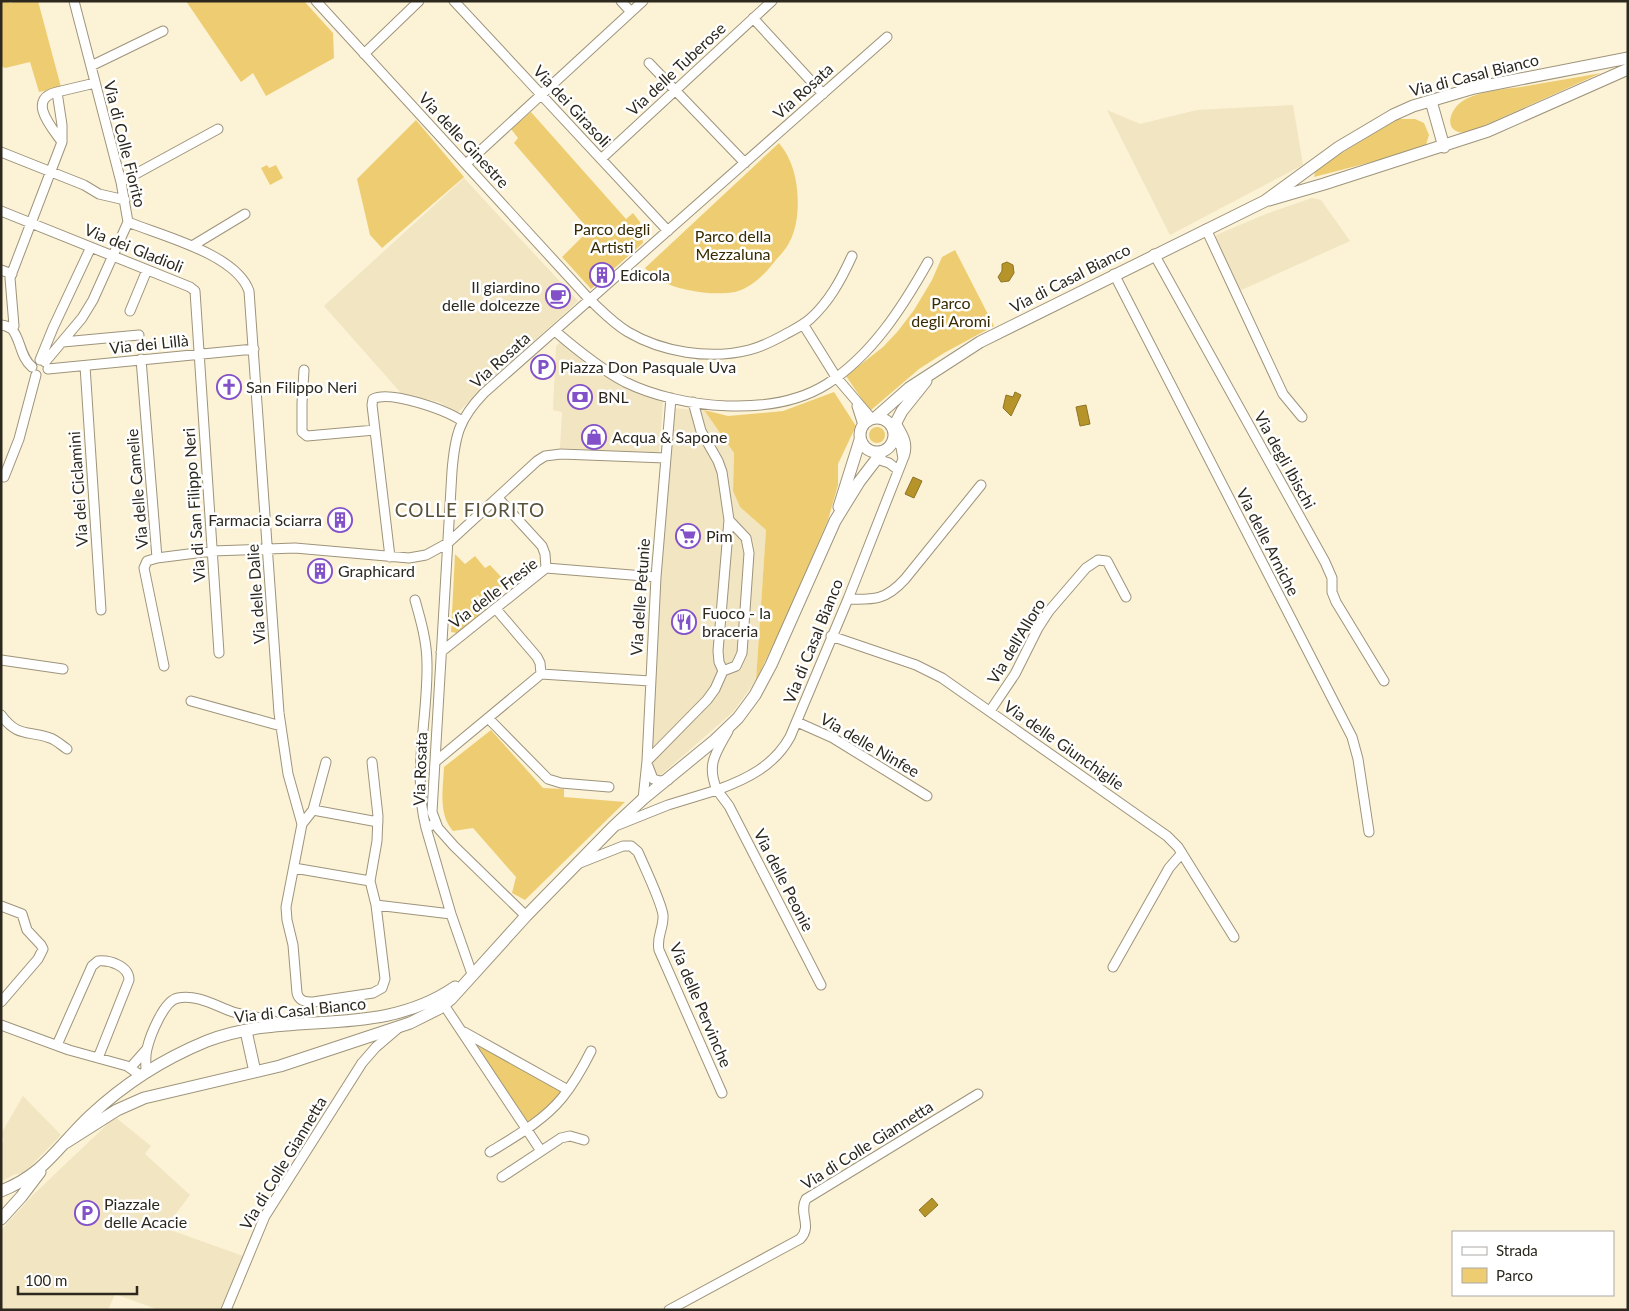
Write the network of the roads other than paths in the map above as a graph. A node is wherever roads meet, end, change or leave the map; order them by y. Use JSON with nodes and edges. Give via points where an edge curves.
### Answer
{"nodes":[{"id":1,"x":74,"y":1,"type":"edge"},
{"id":2,"x":316,"y":1,"type":"edge"},
{"id":3,"x":419,"y":1,"type":"edge"},
{"id":4,"x":454,"y":1,"type":"edge"},
{"id":5,"x":621,"y":1,"type":"edge"},
{"id":6,"x":644,"y":1,"type":"edge"},
{"id":7,"x":772,"y":1,"type":"edge"},
{"id":8,"x":632,"y":12,"type":"junction"},
{"id":9,"x":753,"y":18,"type":"junction"},
{"id":10,"x":163,"y":31,"type":"dead end"},
{"id":11,"x":887,"y":37,"type":"dead end"},
{"id":12,"x":364,"y":54,"type":"junction"},
{"id":13,"x":1628,"y":58,"type":"edge"},
{"id":14,"x":649,"y":64,"type":"dead end"},
{"id":15,"x":91,"y":66,"type":"junction"},
{"id":16,"x":1628,"y":69,"type":"edge"},
{"id":17,"x":95,"y":83,"type":"junction"},
{"id":18,"x":676,"y":90,"type":"junction"},
{"id":19,"x":57,"y":92,"type":"junction"},
{"id":20,"x":823,"y":94,"type":"junction"},
{"id":21,"x":542,"y":95,"type":"junction"},
{"id":22,"x":1430,"y":101,"type":"junction"},
{"id":23,"x":218,"y":129,"type":"dead end"},
{"id":24,"x":62,"y":142,"type":"junction"},
{"id":25,"x":1444,"y":147,"type":"junction"},
{"id":26,"x":1,"y":152,"type":"edge"},
{"id":27,"x":601,"y":159,"type":"junction"},
{"id":28,"x":745,"y":163,"type":"junction"},
{"id":29,"x":466,"y":164,"type":"junction"},
{"id":30,"x":51,"y":172,"type":"junction"},
{"id":31,"x":121,"y":182,"type":"junction"},
{"id":32,"x":125,"y":200,"type":"junction"},
{"id":33,"x":1265,"y":201,"type":"junction"},
{"id":34,"x":2,"y":214,"type":"edge"},
{"id":35,"x":245,"y":214,"type":"dead end"},
{"id":36,"x":128,"y":222,"type":"junction"},
{"id":37,"x":31,"y":223,"type":"junction"},
{"id":38,"x":1206,"y":229,"type":"junction"},
{"id":39,"x":668,"y":231,"type":"junction"},
{"id":40,"x":192,"y":246,"type":"junction"},
{"id":41,"x":91,"y":247,"type":"junction"},
{"id":42,"x":1154,"y":254,"type":"junction"},
{"id":43,"x":113,"y":256,"type":"junction"},
{"id":44,"x":852,"y":256,"type":"dead end"},
{"id":45,"x":928,"y":262,"type":"dead end"},
{"id":46,"x":1,"y":270,"type":"edge"},
{"id":47,"x":147,"y":270,"type":"junction"},
{"id":48,"x":12,"y":274,"type":"junction"},
{"id":49,"x":1114,"y":274,"type":"junction"},
{"id":50,"x":590,"y":300,"type":"junction"},
{"id":51,"x":130,"y":311,"type":"dead end"},
{"id":52,"x":803,"y":324,"type":"junction"},
{"id":53,"x":1,"y":325,"type":"edge"},
{"id":54,"x":12,"y":329,"type":"junction"},
{"id":55,"x":555,"y":331,"type":"junction"},
{"id":56,"x":138,"y":335,"type":"dead end"},
{"id":57,"x":63,"y":342,"type":"junction"},
{"id":58,"x":254,"y":349,"type":"junction"},
{"id":59,"x":200,"y":354,"type":"junction"},
{"id":60,"x":141,"y":359,"type":"junction"},
{"id":61,"x":44,"y":364,"type":"junction"},
{"id":62,"x":85,"y":366,"type":"junction"},
{"id":63,"x":304,"y":370,"type":"dead end"},
{"id":64,"x":34,"y":371,"type":"junction"},
{"id":65,"x":934,"y":371,"type":"junction"},
{"id":66,"x":836,"y":377,"type":"junction"},
{"id":67,"x":670,"y":398,"type":"junction"},
{"id":68,"x":693,"y":402,"type":"junction"},
{"id":69,"x":1302,"y":417,"type":"dead end"},
{"id":70,"x":870,"y":420,"type":"junction"},
{"id":71,"x":462,"y":421,"type":"junction"},
{"id":72,"x":894,"y":429,"type":"junction"},
{"id":73,"x":375,"y":430,"type":"junction"},
{"id":74,"x":860,"y":440,"type":"junction"},
{"id":75,"x":879,"y":455,"type":"junction"},
{"id":76,"x":665,"y":458,"type":"junction"},
{"id":77,"x":898,"y":470,"type":"junction"},
{"id":78,"x":2,"y":479,"type":"edge"},
{"id":79,"x":981,"y":485,"type":"dead end"},
{"id":80,"x":498,"y":498,"type":"junction"},
{"id":81,"x":729,"y":520,"type":"junction"},
{"id":82,"x":835,"y":521,"type":"junction"},
{"id":83,"x":448,"y":543,"type":"junction"},
{"id":84,"x":267,"y":548,"type":"junction"},
{"id":85,"x":212,"y":551,"type":"junction"},
{"id":86,"x":390,"y":557,"type":"junction"},
{"id":87,"x":157,"y":558,"type":"junction"},
{"id":88,"x":546,"y":568,"type":"junction"},
{"id":89,"x":656,"y":576,"type":"junction"},
{"id":90,"x":1126,"y":597,"type":"dead end"},
{"id":91,"x":848,"y":599,"type":"junction"},
{"id":92,"x":415,"y":600,"type":"dead end"},
{"id":93,"x":496,"y":609,"type":"junction"},
{"id":94,"x":101,"y":610,"type":"dead end"},
{"id":95,"x":831,"y":636,"type":"junction"},
{"id":96,"x":441,"y":652,"type":"junction"},
{"id":97,"x":219,"y":653,"type":"dead end"},
{"id":98,"x":1,"y":660,"type":"edge"},
{"id":99,"x":164,"y":666,"type":"dead end"},
{"id":100,"x":63,"y":669,"type":"dead end"},
{"id":101,"x":723,"y":671,"type":"junction"},
{"id":102,"x":541,"y":674,"type":"junction"},
{"id":103,"x":650,"y":681,"type":"junction"},
{"id":104,"x":1384,"y":682,"type":"dead end"},
{"id":105,"x":191,"y":701,"type":"dead end"},
{"id":106,"x":990,"y":711,"type":"junction"},
{"id":107,"x":1,"y":715,"type":"edge"},
{"id":108,"x":488,"y":718,"type":"junction"},
{"id":109,"x":797,"y":722,"type":"junction"},
{"id":110,"x":281,"y":726,"type":"junction"},
{"id":111,"x":730,"y":726,"type":"junction"},
{"id":112,"x":67,"y":749,"type":"dead end"},
{"id":113,"x":647,"y":761,"type":"junction"},
{"id":114,"x":326,"y":762,"type":"dead end"},
{"id":115,"x":372,"y":762,"type":"dead end"},
{"id":116,"x":435,"y":762,"type":"junction"},
{"id":117,"x":668,"y":780,"type":"junction"},
{"id":118,"x":610,"y":787,"type":"dead end"},
{"id":119,"x":717,"y":790,"type":"junction"},
{"id":120,"x":927,"y":796,"type":"dead end"},
{"id":121,"x":643,"y":799,"type":"junction"},
{"id":122,"x":313,"y":810,"type":"junction"},
{"id":123,"x":378,"y":822,"type":"junction"},
{"id":124,"x":436,"y":823,"type":"junction"},
{"id":125,"x":302,"y":824,"type":"junction"},
{"id":126,"x":613,"y":827,"type":"junction"},
{"id":127,"x":426,"y":828,"type":"junction"},
{"id":128,"x":1368,"y":832,"type":"dead end"},
{"id":129,"x":1182,"y":853,"type":"junction"},
{"id":130,"x":575,"y":865,"type":"junction"},
{"id":131,"x":294,"y":868,"type":"junction"},
{"id":132,"x":370,"y":881,"type":"junction"},
{"id":133,"x":376,"y":905,"type":"junction"},
{"id":134,"x":1,"y":906,"type":"edge"},
{"id":135,"x":451,"y":914,"type":"junction"},
{"id":136,"x":526,"y":916,"type":"junction"},
{"id":137,"x":1234,"y":937,"type":"dead end"},
{"id":138,"x":1113,"y":967,"type":"dead end"},
{"id":139,"x":472,"y":974,"type":"junction"},
{"id":140,"x":821,"y":985,"type":"dead end"},
{"id":141,"x":1,"y":1002,"type":"edge"},
{"id":142,"x":444,"y":1005,"type":"junction"},
{"id":143,"x":1,"y":1024,"type":"edge"},
{"id":144,"x":285,"y":1025,"type":"junction"},
{"id":145,"x":399,"y":1027,"type":"junction"},
{"id":146,"x":461,"y":1030,"type":"junction"},
{"id":147,"x":246,"y":1031,"type":"junction"},
{"id":148,"x":57,"y":1045,"type":"junction"},
{"id":149,"x":347,"y":1045,"type":"junction"},
{"id":150,"x":146,"y":1050,"type":"junction"},
{"id":151,"x":592,"y":1051,"type":"dead end"},
{"id":152,"x":98,"y":1058,"type":"junction"},
{"id":153,"x":362,"y":1063,"type":"junction"},
{"id":154,"x":131,"y":1067,"type":"junction"},
{"id":155,"x":255,"y":1072,"type":"junction"},
{"id":156,"x":143,"y":1074,"type":"junction"},
{"id":157,"x":568,"y":1090,"type":"junction"},
{"id":158,"x":722,"y":1093,"type":"dead end"},
{"id":159,"x":978,"y":1094,"type":"dead end"},
{"id":160,"x":526,"y":1129,"type":"junction"},
{"id":161,"x":584,"y":1140,"type":"dead end"},
{"id":162,"x":65,"y":1143,"type":"junction"},
{"id":163,"x":541,"y":1151,"type":"junction"},
{"id":164,"x":490,"y":1152,"type":"dead end"},
{"id":165,"x":48,"y":1162,"type":"junction"},
{"id":166,"x":502,"y":1177,"type":"dead end"},
{"id":167,"x":1,"y":1191,"type":"edge"},
{"id":168,"x":1,"y":1219,"type":"edge"},
{"id":169,"x":226,"y":1310,"type":"edge"},
{"id":170,"x":669,"y":1310,"type":"edge"}],
"edges":[{"from":1,"to":15,"type":"street","name":"Via di Colle Fiorito"},
{"from":2,"to":12,"type":"street","name":"Via delle Ginestre"},
{"from":3,"to":12,"type":"street"},
{"from":4,"to":21,"type":"street","name":"Via dei Girasoli"},
{"from":5,"to":8,"type":"street"},
{"from":6,"to":8,"type":"street"},
{"from":7,"to":9,"type":"street","name":"Via delle Tuberose"},
{"from":8,"to":21,"type":"street"},
{"from":9,"to":18,"type":"street","name":"Via delle Tuberose"},
{"from":9,"to":20,"type":"street"},
{"from":10,"to":15,"type":"street"},
{"from":11,"to":20,"type":"street","name":"Via Rosata"},
{"from":12,"to":29,"type":"street","name":"Via delle Ginestre"},
{"from":13,"to":22,"type":"main road","name":"Via di Casal Bianco","via":[[1483,86]]},
{"from":14,"to":18,"type":"street"},
{"from":15,"to":17,"type":"street","name":"Via di Colle Fiorito"},
{"from":16,"to":25,"type":"main road","name":"Via di Casal Bianco","via":[[1505,124]]},
{"from":17,"to":19,"type":"street"},
{"from":17,"to":31,"type":"street","name":"Via di Colle Fiorito"},
{"from":18,"to":27,"type":"street","name":"Via delle Tuberose"},
{"from":18,"to":28,"type":"street"},
{"from":19,"to":24,"type":"street"},
{"from":19,"to":24,"type":"street","via":[[46,97],[42,111]]},
{"from":20,"to":28,"type":"street","name":"Via Rosata"},
{"from":21,"to":27,"type":"street","name":"Via dei Girasoli"},
{"from":21,"to":29,"type":"street"},
{"from":22,"to":25,"type":"main road"},
{"from":22,"to":33,"type":"main road","name":"Via di Casal Bianco","via":[[1393,115],[1339,147]]},
{"from":23,"to":31,"type":"street"},
{"from":24,"to":30,"type":"street"},
{"from":25,"to":33,"type":"main road","name":"Via di Casal Bianco"},
{"from":26,"to":30,"type":"street"},
{"from":27,"to":39,"type":"street","name":"Via dei Girasoli"},
{"from":28,"to":39,"type":"street","name":"Via Rosata"},
{"from":29,"to":50,"type":"street","name":"Via delle Ginestre"},
{"from":30,"to":32,"type":"street","via":[[99,194]]},
{"from":30,"to":37,"type":"street"},
{"from":31,"to":32,"type":"street","name":"Via di Colle Fiorito"},
{"from":32,"to":36,"type":"street","name":"Via di Colle Fiorito"},
{"from":33,"to":38,"type":"main road","name":"Via di Casal Bianco"},
{"from":34,"to":37,"type":"street","name":"Via dei Gladioli"},
{"from":35,"to":40,"type":"street"},
{"from":36,"to":40,"type":"street","name":"Via delle Dalie"},
{"from":36,"to":43,"type":"street","name":"Via di Colle Fiorito"},
{"from":37,"to":41,"type":"street","name":"Via dei Gladioli"},
{"from":37,"to":48,"type":"street"},
{"from":38,"to":42,"type":"main road","name":"Via di Casal Bianco"},
{"from":38,"to":69,"type":"street","via":[[1284,394]]},
{"from":39,"to":50,"type":"street","name":"Via Rosata"},
{"from":40,"to":58,"type":"street","name":"Via delle Dalie","via":[[222,261],[247,285]]},
{"from":41,"to":43,"type":"street","name":"Via dei Gladioli"},
{"from":41,"to":61,"type":"street","via":[[53,328]]},
{"from":42,"to":49,"type":"main road","name":"Via di Casal Bianco"},
{"from":42,"to":104,"type":"street","name":"Via degli Ibischi","via":[[1325,562],[1332,578],[1336,602]]},
{"from":43,"to":47,"type":"street","name":"Via dei Gladioli"},
{"from":43,"to":57,"type":"street","name":"Via di Colle Fiorito","via":[[93,300]]},
{"from":44,"to":52,"type":"street","name":"Via delle Ginestre","via":[[832,294]]},
{"from":45,"to":66,"type":"street","via":[[884,330]]},
{"from":46,"to":48,"type":"street"},
{"from":47,"to":51,"type":"street"},
{"from":47,"to":59,"type":"street","name":"Via dei Gladioli","via":[[195,291]]},
{"from":48,"to":54,"type":"street"},
{"from":49,"to":65,"type":"main road","name":"Via di Casal Bianco","via":[[980,342]]},
{"from":49,"to":128,"type":"street","name":"Via delle Arniche","via":[[1352,737]]},
{"from":50,"to":52,"type":"street","name":"Via delle Ginestre","via":[[616,324],[638,337],[693,353],[750,350]]},
{"from":50,"to":55,"type":"street","name":"Via Rosata"},
{"from":52,"to":66,"type":"street"},
{"from":53,"to":54,"type":"street"},
{"from":54,"to":64,"type":"street","via":[[26,362]]},
{"from":55,"to":67,"type":"street","via":[[616,377]]},
{"from":55,"to":71,"type":"street","name":"Via Rosata","via":[[484,393]]},
{"from":56,"to":57,"type":"street"},
{"from":57,"to":61,"type":"street","name":"Via di Colle Fiorito"},
{"from":58,"to":59,"type":"street","name":"Via dei Lillà"},
{"from":58,"to":84,"type":"street","name":"Via delle Dalie"},
{"from":59,"to":60,"type":"street","name":"Via dei Lillà"},
{"from":59,"to":85,"type":"street","name":"Via di San Filippo Neri"},
{"from":60,"to":62,"type":"street","name":"Via dei Lillà"},
{"from":60,"to":87,"type":"street","name":"Via delle Camelie"},
{"from":61,"to":62,"type":"street","name":"Via dei Lillà"},
{"from":61,"to":64,"type":"street","via":[[35,362]]},
{"from":61,"to":64,"type":"street","via":[[46,373],[42,376]]},
{"from":62,"to":94,"type":"street","name":"Via dei Ciclamini"},
{"from":63,"to":73,"type":"street","via":[[302,432],[307,436]]},
{"from":64,"to":78,"type":"street","via":[[19,439]]},
{"from":65,"to":70,"type":"main road","name":"Via di Casal Bianco"},
{"from":65,"to":72,"type":"main road","via":[[902,410]]},
{"from":66,"to":68,"type":"street","via":[[812,391],[782,401],[741,406]]},
{"from":66,"to":70,"type":"street"},
{"from":67,"to":68,"type":"street"},
{"from":67,"to":76,"type":"street","name":"Via delle Petunie"},
{"from":68,"to":81,"type":"street","via":[[701,431],[722,472]]},
{"from":70,"to":72,"type":"main road","via":[[888,421]]},
{"from":70,"to":74,"type":"main road","via":[[859,434]]},
{"from":71,"to":73,"type":"street","via":[[440,409],[380,396],[372,401]]},
{"from":71,"to":83,"type":"street","name":"Via Rosata","via":[[453,453]]},
{"from":72,"to":75,"type":"main road","via":[[891,446]]},
{"from":72,"to":77,"type":"street","name":"Via di Casal Bianco","via":[[903,459]]},
{"from":73,"to":86,"type":"street"},
{"from":74,"to":75,"type":"main road","via":[[864,448]]},
{"from":74,"to":82,"type":"main road"},
{"from":75,"to":77,"type":"street"},
{"from":75,"to":82,"type":"main road","name":"Via di Casal Bianco"},
{"from":76,"to":80,"type":"street","via":[[549,455],[537,461]]},
{"from":76,"to":89,"type":"street","name":"Via delle Petunie"},
{"from":77,"to":91,"type":"street","name":"Via di Casal Bianco"},
{"from":79,"to":91,"type":"street","via":[[892,591],[878,598]]},
{"from":80,"to":83,"type":"street"},
{"from":80,"to":88,"type":"street","via":[[542,546]]},
{"from":81,"to":101,"type":"street","via":[[718,651]]},
{"from":81,"to":101,"type":"street","via":[[746,538],[749,553],[741,657],[736,666]]},
{"from":82,"to":111,"type":"main road","name":"Via di Casal Bianco","via":[[763,680]]},
{"from":83,"to":86,"type":"street","via":[[421,556]]},
{"from":83,"to":96,"type":"street","name":"Via Rosata"},
{"from":84,"to":85,"type":"street"},
{"from":84,"to":86,"type":"street","via":[[317,549]]},
{"from":84,"to":110,"type":"street","name":"Via delle Dalie"},
{"from":85,"to":87,"type":"street"},
{"from":85,"to":97,"type":"street","name":"Via di San Filippo Neri"},
{"from":87,"to":99,"type":"street","name":"Via delle Camelie","via":[[147,561],[144,568]]},
{"from":88,"to":89,"type":"street","name":"Via delle Fresie"},
{"from":88,"to":93,"type":"street","name":"Via delle Fresie"},
{"from":89,"to":103,"type":"street","name":"Via delle Petunie"},
{"from":90,"to":106,"type":"street","name":"Via dell'Alloro","via":[[1107,561],[1098,560],[1086,568],[1043,619],[1015,674]]},
{"from":91,"to":95,"type":"street","name":"Via di Casal Bianco"},
{"from":92,"to":127,"type":"street","name":"Via Rosata","via":[[428,664],[419,769]]},
{"from":93,"to":96,"type":"street","name":"Via delle Fresie"},
{"from":93,"to":102,"type":"street","via":[[536,657]]},
{"from":95,"to":106,"type":"street","name":"Via delle Giunchiglie","via":[[927,670]]},
{"from":95,"to":109,"type":"street","name":"Via di Casal Bianco"},
{"from":96,"to":116,"type":"street","name":"Via Rosata"},
{"from":98,"to":100,"type":"street"},
{"from":101,"to":113,"type":"street","via":[[707,700]]},
{"from":102,"to":103,"type":"street"},
{"from":102,"to":108,"type":"street"},
{"from":103,"to":113,"type":"street","name":"Via delle Petunie"},
{"from":105,"to":110,"type":"street"},
{"from":106,"to":129,"type":"street","name":"Via delle Giunchiglie","via":[[1167,836]]},
{"from":107,"to":112,"type":"street","via":[[15,729],[50,738]]},
{"from":108,"to":116,"type":"street"},
{"from":108,"to":118,"type":"street","via":[[546,778],[561,783]]},
{"from":109,"to":119,"type":"street","name":"Via di Casal Bianco","via":[[788,742],[765,767]]},
{"from":109,"to":120,"type":"street","name":"Via delle Ninfee","via":[[833,738]]},
{"from":110,"to":125,"type":"street","name":"Via delle Dalie","via":[[288,774]]},
{"from":111,"to":117,"type":"main road","name":"Via di Casal Bianco"},
{"from":111,"to":119,"type":"street","name":"Via di Casal Bianco","via":[[712,764],[711,774]]},
{"from":113,"to":117,"type":"street","via":[[653,779]]},
{"from":113,"to":121,"type":"street","name":"Via delle Petunie"},
{"from":114,"to":122,"type":"street"},
{"from":115,"to":123,"type":"street"},
{"from":116,"to":124,"type":"street","name":"Via Rosata","via":[[432,808]]},
{"from":117,"to":121,"type":"main road","name":"Via di Casal Bianco"},
{"from":119,"to":126,"type":"street","name":"Via di Casal Bianco"},
{"from":119,"to":140,"type":"street","name":"Via delle Peonie"},
{"from":121,"to":126,"type":"main road","name":"Via di Casal Bianco"},
{"from":122,"to":123,"type":"street"},
{"from":122,"to":125,"type":"street"},
{"from":123,"to":132,"type":"street"},
{"from":124,"to":127,"type":"street","name":"Via Rosata"},
{"from":124,"to":136,"type":"street","name":"Via Rosata","via":[[454,846]]},
{"from":125,"to":131,"type":"street"},
{"from":126,"to":130,"type":"main road","name":"Via di Casal Bianco"},
{"from":127,"to":135,"type":"street","name":"Via Rosata"},
{"from":129,"to":137,"type":"street","name":"Via delle Giunchiglie"},
{"from":129,"to":138,"type":"street","via":[[1169,868]]},
{"from":130,"to":136,"type":"main road","name":"Via di Casal Bianco"},
{"from":130,"to":158,"type":"street","name":"Via delle Pervinche","via":[[623,846],[631,846],[638,852],[662,912],[659,950]]},
{"from":131,"to":132,"type":"street"},
{"from":131,"to":133,"type":"street","via":[[286,915],[294,945],[300,999],[307,1002],[372,993],[382,988],[385,979]]},
{"from":132,"to":133,"type":"street"},
{"from":133,"to":135,"type":"street"},
{"from":134,"to":141,"type":"street","via":[[22,914],[27,930],[43,949]]},
{"from":135,"to":139,"type":"street","name":"Via Rosata"},
{"from":136,"to":139,"type":"main road","name":"Via di Casal Bianco"},
{"from":139,"to":142,"type":"main road","name":"Via di Casal Bianco"},
{"from":139,"to":144,"type":"main road","name":"Via di Casal Bianco","via":[[443,996],[402,1013],[356,1021]]},
{"from":142,"to":145,"type":"main road","name":"Via di Casal Bianco"},
{"from":142,"to":146,"type":"street"},
{"from":143,"to":148,"type":"street"},
{"from":144,"to":147,"type":"main road","name":"Via di Casal Bianco"},
{"from":144,"to":150,"type":"street","via":[[250,1017],[203,1000],[178,998],[169,1003]]},
{"from":145,"to":149,"type":"main road","name":"Via di Casal Bianco"},
{"from":145,"to":153,"type":"street","name":"Via di Colle Giannetta"},
{"from":146,"to":157,"type":"street"},
{"from":146,"to":160,"type":"street"},
{"from":147,"to":155,"type":"main road"},
{"from":147,"to":156,"type":"main road","name":"Via di Casal Bianco","via":[[207,1041]]},
{"from":148,"to":152,"type":"street"},
{"from":148,"to":152,"type":"street","via":[[92,966],[98,960],[107,961],[125,970],[129,980]]},
{"from":149,"to":153,"type":"street","via":[[366,1047]]},
{"from":149,"to":155,"type":"main road","name":"Via di Casal Bianco"},
{"from":150,"to":154,"type":"street"},
{"from":150,"to":156,"type":"street"},
{"from":151,"to":157,"type":"street"},
{"from":152,"to":154,"type":"street"},
{"from":153,"to":169,"type":"street","name":"Via di Colle Giannetta","via":[[265,1216]]},
{"from":154,"to":156,"type":"street"},
{"from":155,"to":162,"type":"main road","name":"Via di Casal Bianco","via":[[144,1098],[117,1110]]},
{"from":156,"to":162,"type":"main road","name":"Via di Casal Bianco","via":[[103,1104]]},
{"from":157,"to":160,"type":"street"},
{"from":159,"to":170,"type":"street","name":"Via di Colle Giannetta","via":[[806,1199],[803,1206],[806,1227],[800,1239]]},
{"from":160,"to":163,"type":"street"},
{"from":160,"to":164,"type":"street"},
{"from":161,"to":163,"type":"street","via":[[564,1137]]},
{"from":162,"to":165,"type":"main road","name":"Via di Casal Bianco"},
{"from":163,"to":166,"type":"street"},
{"from":165,"to":167,"type":"main road","name":"Via di Casal Bianco"},
{"from":165,"to":168,"type":"main road"}]}
